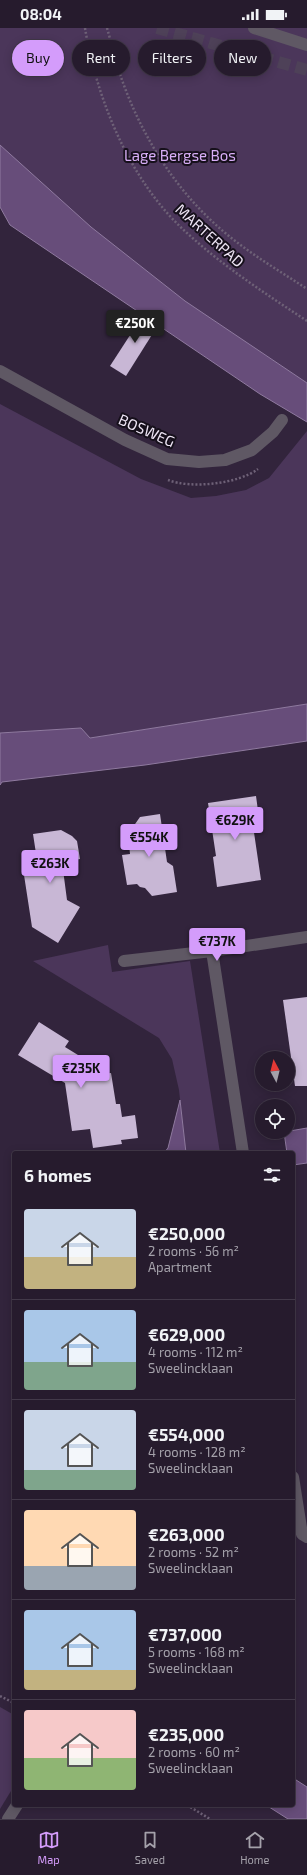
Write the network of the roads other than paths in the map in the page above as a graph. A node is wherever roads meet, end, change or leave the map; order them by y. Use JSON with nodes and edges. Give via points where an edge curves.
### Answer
{"nodes":[{"id":1,"x":254,"y":28,"type":"edge"},
{"id":2,"x":307,"y":45,"type":"edge"},
{"id":3,"x":0,"y":371,"type":"edge"},
{"id":4,"x":282,"y":420,"type":"dead end"},
{"id":5,"x":307,"y":937,"type":"edge"},
{"id":6,"x":212,"y":950,"type":"junction"},
{"id":7,"x":124,"y":960,"type":"dead end"},
{"id":8,"x":243,"y":1151,"type":"edge"},
{"id":9,"x":295,"y":1490,"type":"edge"},
{"id":10,"x":307,"y":1537,"type":"edge"},
{"id":11,"x":16,"y":1807,"type":"edge"},
{"id":12,"x":8,"y":1819,"type":"edge"}],
"edges":[{"from":1,"to":2,"type":"street"},
{"from":3,"to":4,"type":"street","name":"BOSWEG","via":[[125,440],[167,459],[199,462],[224,460],[252,450],[273,432]]},
{"from":5,"to":6,"type":"street"},
{"from":6,"to":7,"type":"street"},
{"from":6,"to":8,"type":"street"},
{"from":9,"to":10,"type":"street","via":[[302,1534]]},
{"from":11,"to":12,"type":"street"}]}
